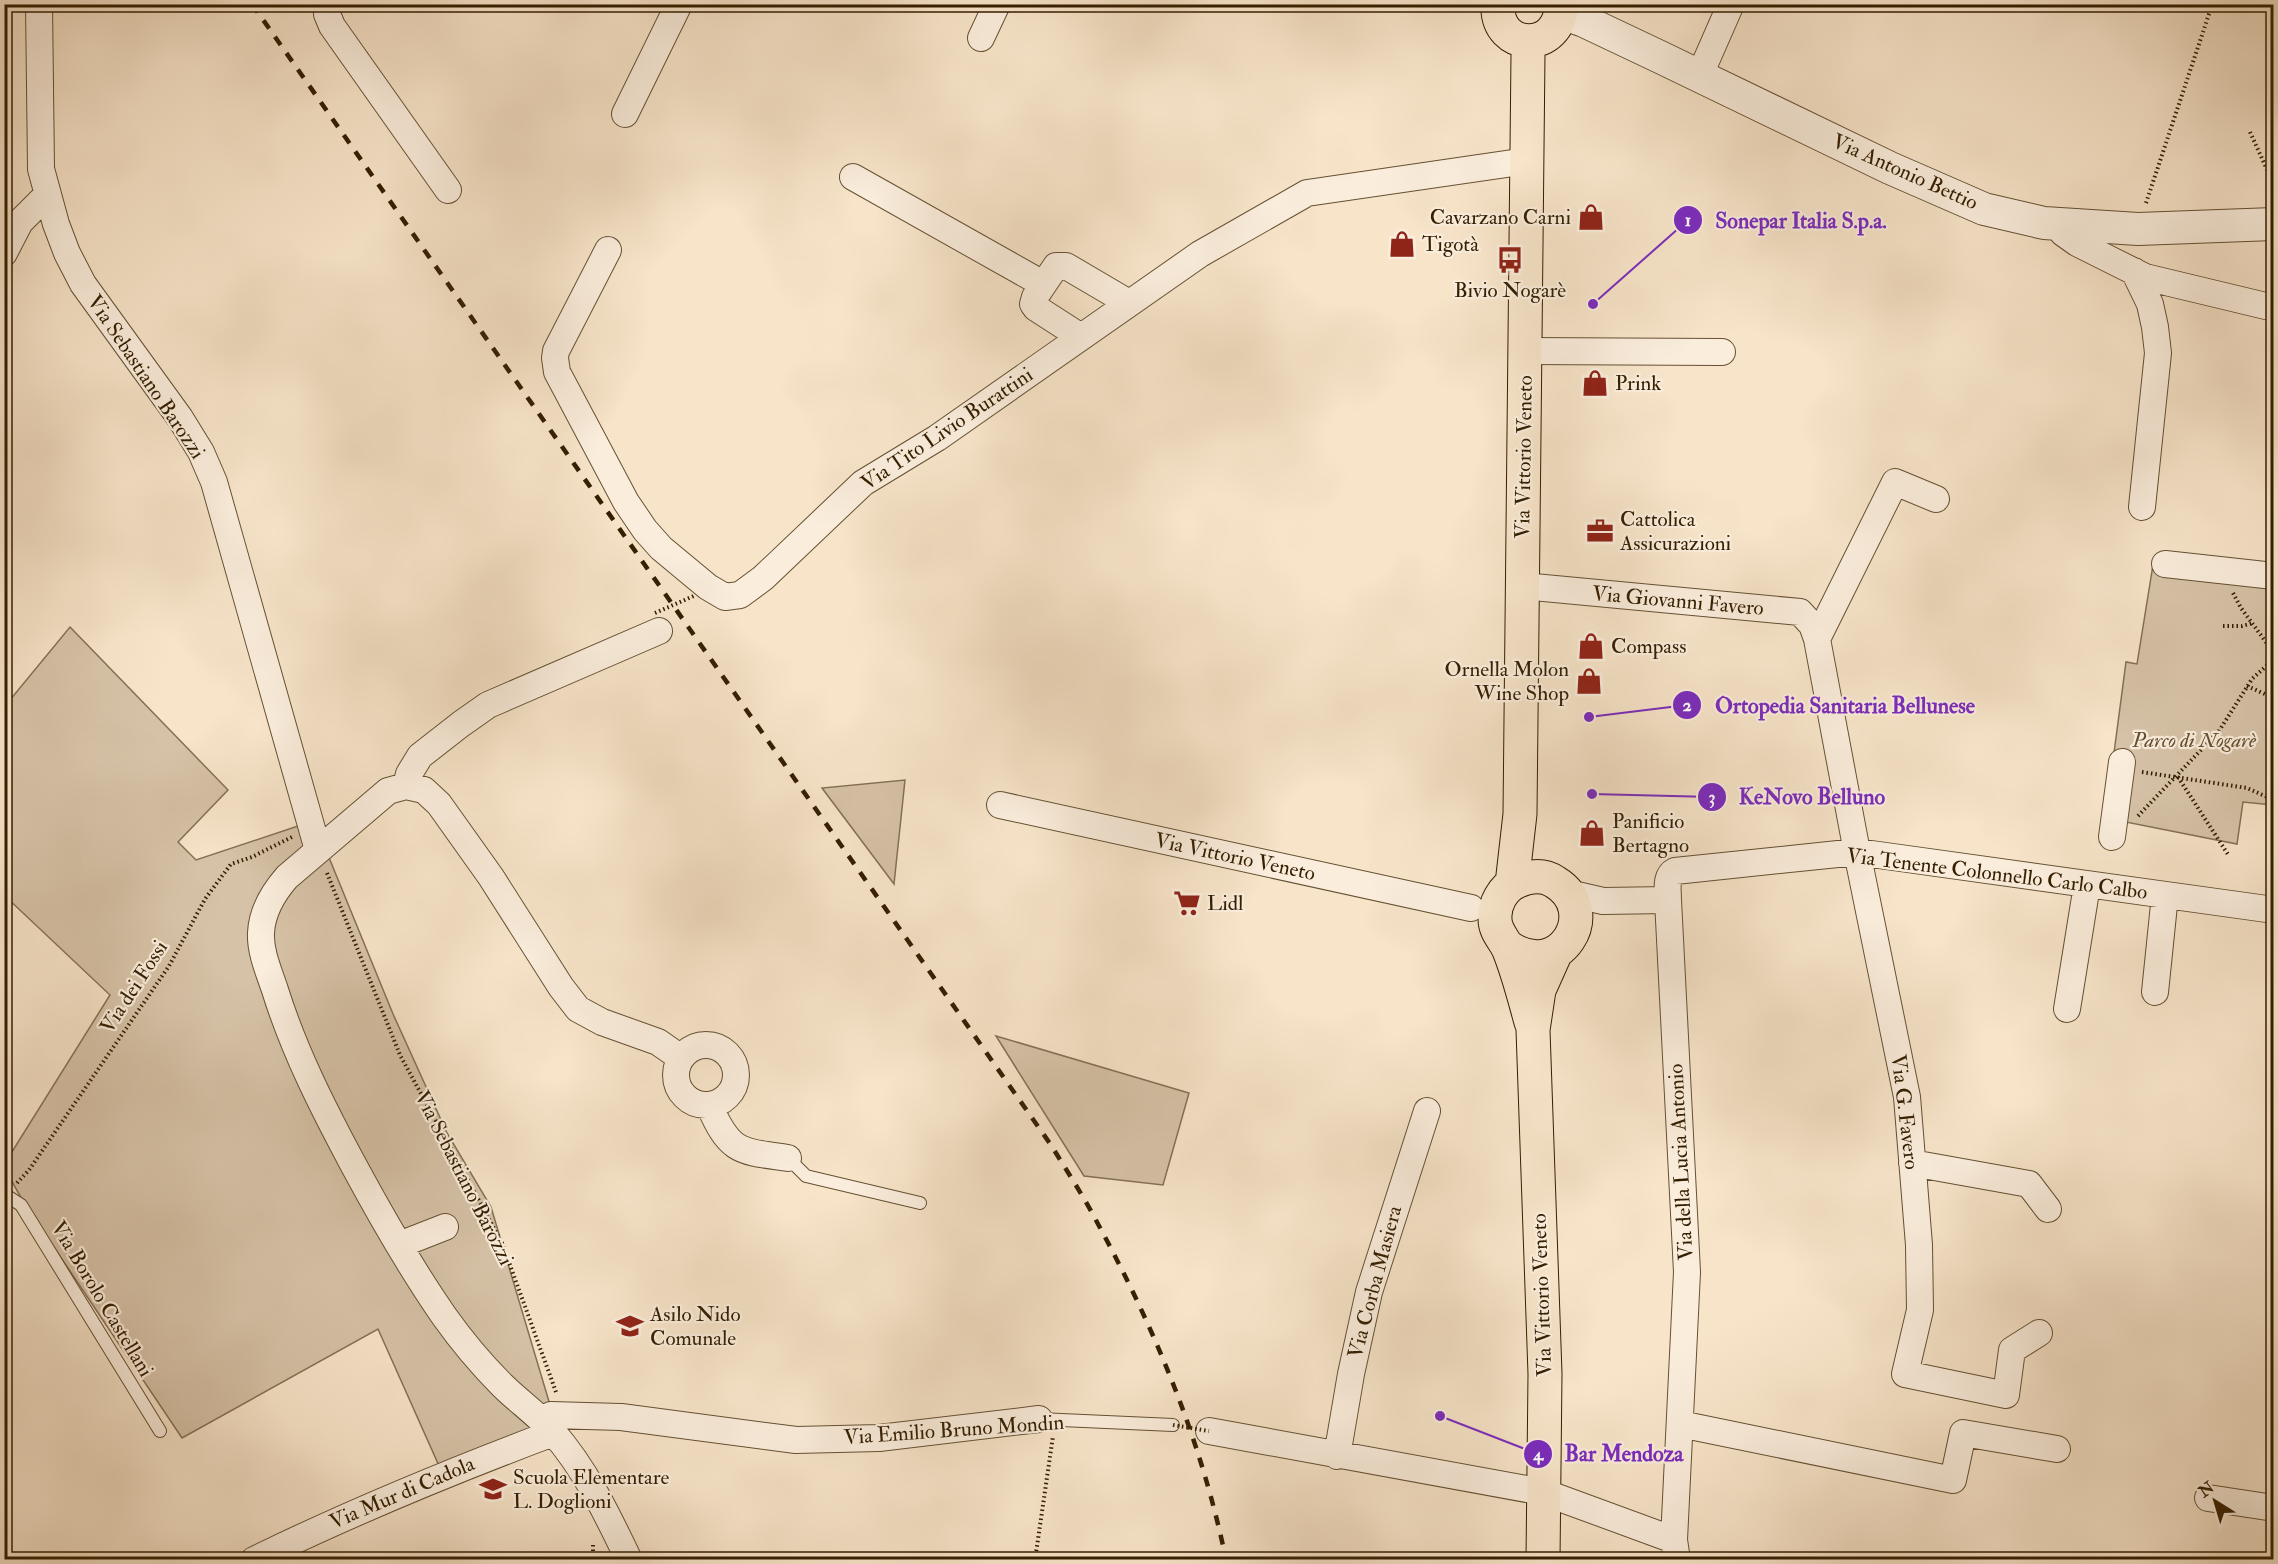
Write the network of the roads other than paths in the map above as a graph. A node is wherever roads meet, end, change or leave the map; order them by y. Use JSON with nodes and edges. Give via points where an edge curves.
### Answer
{"nodes":[{"id":1,"x":39,"y":4,"type":"edge"},
{"id":2,"x":328,"y":4,"type":"edge"},
{"id":3,"x":679,"y":4,"type":"edge"},
{"id":4,"x":997,"y":4,"type":"edge"},
{"id":5,"x":1498,"y":4,"type":"edge"},
{"id":6,"x":1731,"y":4,"type":"edge"},
{"id":7,"x":1561,"y":9,"type":"edge"},
{"id":8,"x":981,"y":38,"type":"dead end"},
{"id":9,"x":1527,"y":41,"type":"junction"},
{"id":10,"x":1699,"y":77,"type":"junction"},
{"id":11,"x":625,"y":114,"type":"dead end"},
{"id":12,"x":1527,"y":161,"type":"junction"},
{"id":13,"x":853,"y":177,"type":"dead end"},
{"id":14,"x":448,"y":190,"type":"dead end"},
{"id":15,"x":47,"y":195,"type":"junction"},
{"id":16,"x":2061,"y":224,"type":"junction"},
{"id":17,"x":2274,"y":224,"type":"edge"},
{"id":18,"x":608,"y":250,"type":"dead end"},
{"id":19,"x":4,"y":253,"type":"edge"},
{"id":20,"x":2134,"y":271,"type":"junction"},
{"id":21,"x":1043,"y":284,"type":"junction"},
{"id":22,"x":1129,"y":303,"type":"junction"},
{"id":23,"x":2274,"y":308,"type":"edge"},
{"id":24,"x":1081,"y":337,"type":"junction"},
{"id":25,"x":1525,"y":351,"type":"junction"},
{"id":26,"x":1722,"y":352,"type":"dead end"},
{"id":27,"x":1936,"y":499,"type":"dead end"},
{"id":28,"x":2142,"y":507,"type":"dead end"},
{"id":29,"x":2165,"y":564,"type":"dead end"},
{"id":30,"x":2274,"y":576,"type":"edge"},
{"id":31,"x":1522,"y":586,"type":"junction"},
{"id":32,"x":657,"y":622,"type":"road end"},
{"id":33,"x":1817,"y":639,"type":"junction"},
{"id":34,"x":2121,"y":766,"type":"road end"},
{"id":35,"x":406,"y":786,"type":"junction"},
{"id":36,"x":1000,"y":805,"type":"dead end"},
{"id":37,"x":1520,"y":814,"type":"junction"},
{"id":38,"x":2122,"y":830,"type":"road end"},
{"id":39,"x":314,"y":838,"type":"junction"},
{"id":40,"x":1857,"y":852,"type":"junction"},
{"id":41,"x":2087,"y":885,"type":"junction"},
{"id":42,"x":2165,"y":895,"type":"junction"},
{"id":43,"x":1565,"y":897,"type":"junction"},
{"id":44,"x":1668,"y":900,"type":"junction"},
{"id":45,"x":2274,"y":910,"type":"edge"},
{"id":46,"x":1497,"y":911,"type":"junction"},
{"id":47,"x":1556,"y":952,"type":"junction"},
{"id":48,"x":2155,"y":992,"type":"dead end"},
{"id":49,"x":2067,"y":1009,"type":"dead end"},
{"id":50,"x":1533,"y":1030,"type":"junction"},
{"id":51,"x":681,"y":1058,"type":"junction"},
{"id":52,"x":709,"y":1105,"type":"junction"},
{"id":53,"x":1427,"y":1111,"type":"dead end"},
{"id":54,"x":788,"y":1158,"type":"joint"},
{"id":55,"x":1912,"y":1163,"type":"junction"},
{"id":56,"x":5,"y":1194,"type":"edge"},
{"id":57,"x":921,"y":1203,"type":"dead end"},
{"id":58,"x":2048,"y":1209,"type":"dead end"},
{"id":59,"x":445,"y":1227,"type":"dead end"},
{"id":60,"x":399,"y":1245,"type":"junction"},
{"id":61,"x":2039,"y":1333,"type":"dead end"},
{"id":62,"x":1047,"y":1419,"type":"joint"},
{"id":63,"x":555,"y":1423,"type":"junction"},
{"id":64,"x":1680,"y":1424,"type":"junction"},
{"id":65,"x":1173,"y":1425,"type":"road end"},
{"id":66,"x":160,"y":1431,"type":"dead end"},
{"id":67,"x":1209,"y":1431,"type":"road end"},
{"id":68,"x":2057,"y":1449,"type":"dead end"},
{"id":69,"x":1337,"y":1456,"type":"junction"},
{"id":70,"x":1543,"y":1492,"type":"junction"},
{"id":71,"x":2208,"y":1498,"type":"dead end"},
{"id":72,"x":2274,"y":1508,"type":"edge"},
{"id":73,"x":1676,"y":1550,"type":"edge"},
{"id":74,"x":254,"y":1560,"type":"edge"},
{"id":75,"x":629,"y":1560,"type":"edge"},
{"id":76,"x":1543,"y":1560,"type":"edge"}],
"edges":[{"from":1,"to":15,"type":"street","name":"Via Sebastiano Barozzi","via":[[41,169]]},
{"from":2,"to":14,"type":"street","via":[[332,26]]},
{"from":3,"to":11,"type":"street"},
{"from":4,"to":8,"type":"street"},
{"from":5,"to":9,"type":"main road","via":[[1497,15],[1503,28],[1513,37]]},
{"from":6,"to":10,"type":"street"},
{"from":7,"to":9,"type":"main road","via":[[1557,25],[1549,34]]},
{"from":7,"to":10,"type":"street","name":"Via Antonio Bettio"},
{"from":9,"to":12,"type":"main road","name":"Via Vittorio Veneto"},
{"from":10,"to":16,"type":"street","name":"Via Antonio Bettio","via":[[1984,209]]},
{"from":12,"to":22,"type":"street","name":"Via Tito Livio Burattini","via":[[1307,193],[1200,254]]},
{"from":12,"to":25,"type":"main road","name":"Via Vittorio Veneto"},
{"from":13,"to":21,"type":"street"},
{"from":15,"to":19,"type":"street","via":[[20,222]]},
{"from":15,"to":39,"type":"street","name":"Via Sebastiano Barozzi","via":[[67,253],[83,284],[180,418],[214,482]]},
{"from":16,"to":17,"type":"street","name":"Via Antonio Bettio","via":[[2156,230]]},
{"from":16,"to":20,"type":"street","via":[[2063,233],[2077,243]]},
{"from":18,"to":24,"type":"street","name":"Via Tito Livio Burattini","via":[[556,351],[557,372],[645,530],[668,555],[725,597],[740,595],[756,584],[862,483],[936,438]]},
{"from":20,"to":23,"type":"street"},
{"from":20,"to":28,"type":"street","via":[[2150,304],[2158,347]]},
{"from":21,"to":22,"type":"street","via":[[1054,268],[1063,265]]},
{"from":21,"to":24,"type":"street","via":[[1034,306]]},
{"from":22,"to":24,"type":"street","name":"Via Tito Livio Burattini"},
{"from":25,"to":26,"type":"street","name":"Via Vittorio Veneto"},
{"from":25,"to":31,"type":"main road","name":"Via Vittorio Veneto"},
{"from":27,"to":33,"type":"street","via":[[1895,482]]},
{"from":29,"to":30,"type":"street"},
{"from":31,"to":33,"type":"street","name":"Via Giovanni Favero","via":[[1800,612],[1812,625]]},
{"from":31,"to":37,"type":"main road","name":"Via Vittorio Veneto"},
{"from":32,"to":35,"type":"street","via":[[488,705],[420,756]]},
{"from":33,"to":40,"type":"street","name":"Via Giovanni Favero"},
{"from":34,"to":38,"type":"street"},
{"from":35,"to":39,"type":"street","via":[[388,791]]},
{"from":35,"to":51,"type":"street","via":[[424,790],[439,804],[578,1009],[658,1042]]},
{"from":36,"to":46,"type":"street","name":"Via Vittorio Veneto"},
{"from":37,"to":43,"type":"main road","name":"Via Vittorio Veneto","via":[[1537,854]]},
{"from":37,"to":46,"type":"main road","name":"Via Vittorio Veneto"},
{"from":39,"to":60,"type":"street","via":[[267,904],[262,920],[262,948],[280,1008],[308,1075]]},
{"from":40,"to":41,"type":"street","name":"Via Tenente Colonnello Carlo Calbo"},
{"from":40,"to":44,"type":"street","name":"Via Tenente Colonnello Carlo Calbo","via":[[1675,870],[1668,878]]},
{"from":40,"to":55,"type":"street","name":"Via G. Favero","via":[[1907,1097]]},
{"from":41,"to":42,"type":"street","name":"Via Tenente Colonnello Carlo Calbo"},
{"from":41,"to":49,"type":"street"},
{"from":42,"to":45,"type":"street","name":"Via Tenente Colonnello Carlo Calbo"},
{"from":42,"to":48,"type":"street"},
{"from":43,"to":44,"type":"street"},
{"from":43,"to":46,"type":"main road","name":"Via Vittorio Veneto","via":[[1539,876],[1525,878]]},
{"from":43,"to":47,"type":"main road","name":"Via Vittorio Veneto","via":[[1573,933]]},
{"from":44,"to":64,"type":"street","name":"Via della Lucia Antonio","via":[[1687,1272]]},
{"from":46,"to":47,"type":"main road","name":"Via Vittorio Veneto","via":[[1518,954],[1545,957]]},
{"from":46,"to":50,"type":"main road","name":"Via Vittorio Veneto"},
{"from":47,"to":50,"type":"main road","name":"Via Vittorio Veneto","via":[[1539,990]]},
{"from":50,"to":70,"type":"main road","name":"Via Vittorio Veneto","via":[[1545,1374]]},
{"from":51,"to":52,"type":"street","via":[[675,1077],[682,1094],[690,1101]]},
{"from":51,"to":52,"type":"street","via":[[688,1050],[707,1044],[725,1051],[732,1059],[736,1068],[733,1088],[719,1102]]},
{"from":52,"to":54,"type":"street","via":[[727,1139],[738,1148]]},
{"from":53,"to":69,"type":"street","name":"Via Corba Masiera","via":[[1369,1292]]},
{"from":54,"to":57,"type":"lane","via":[[806,1176]]},
{"from":55,"to":58,"type":"street","via":[[2029,1184]]},
{"from":55,"to":61,"type":"street","name":"Via G. Favero","via":[[1920,1310],[1905,1374],[2006,1395],[2012,1350]]},
{"from":56,"to":66,"type":"lane","name":"Via Borolo Castellani","via":[[21,1205]]},
{"from":59,"to":60,"type":"street","name":"Via Sebastiano Barozzi"},
{"from":60,"to":63,"type":"street","via":[[470,1349],[502,1385]]},
{"from":62,"to":63,"type":"street","name":"Via Emilio Bruno Mondin","via":[[879,1438],[796,1440],[621,1417]]},
{"from":62,"to":65,"type":"lane","name":"Via Emilio Bruno Mondin"},
{"from":63,"to":74,"type":"street","name":"Via Mur di Cadola"},
{"from":63,"to":75,"type":"street"},
{"from":64,"to":68,"type":"street","via":[[1953,1480],[1963,1433]]},
{"from":64,"to":73,"type":"street","name":"Via della Lucia Antonio"},
{"from":67,"to":69,"type":"street"},
{"from":69,"to":70,"type":"street"},
{"from":70,"to":73,"type":"street"},
{"from":70,"to":76,"type":"main road","name":"Via Vittorio Veneto"},
{"from":71,"to":72,"type":"street"}]}
